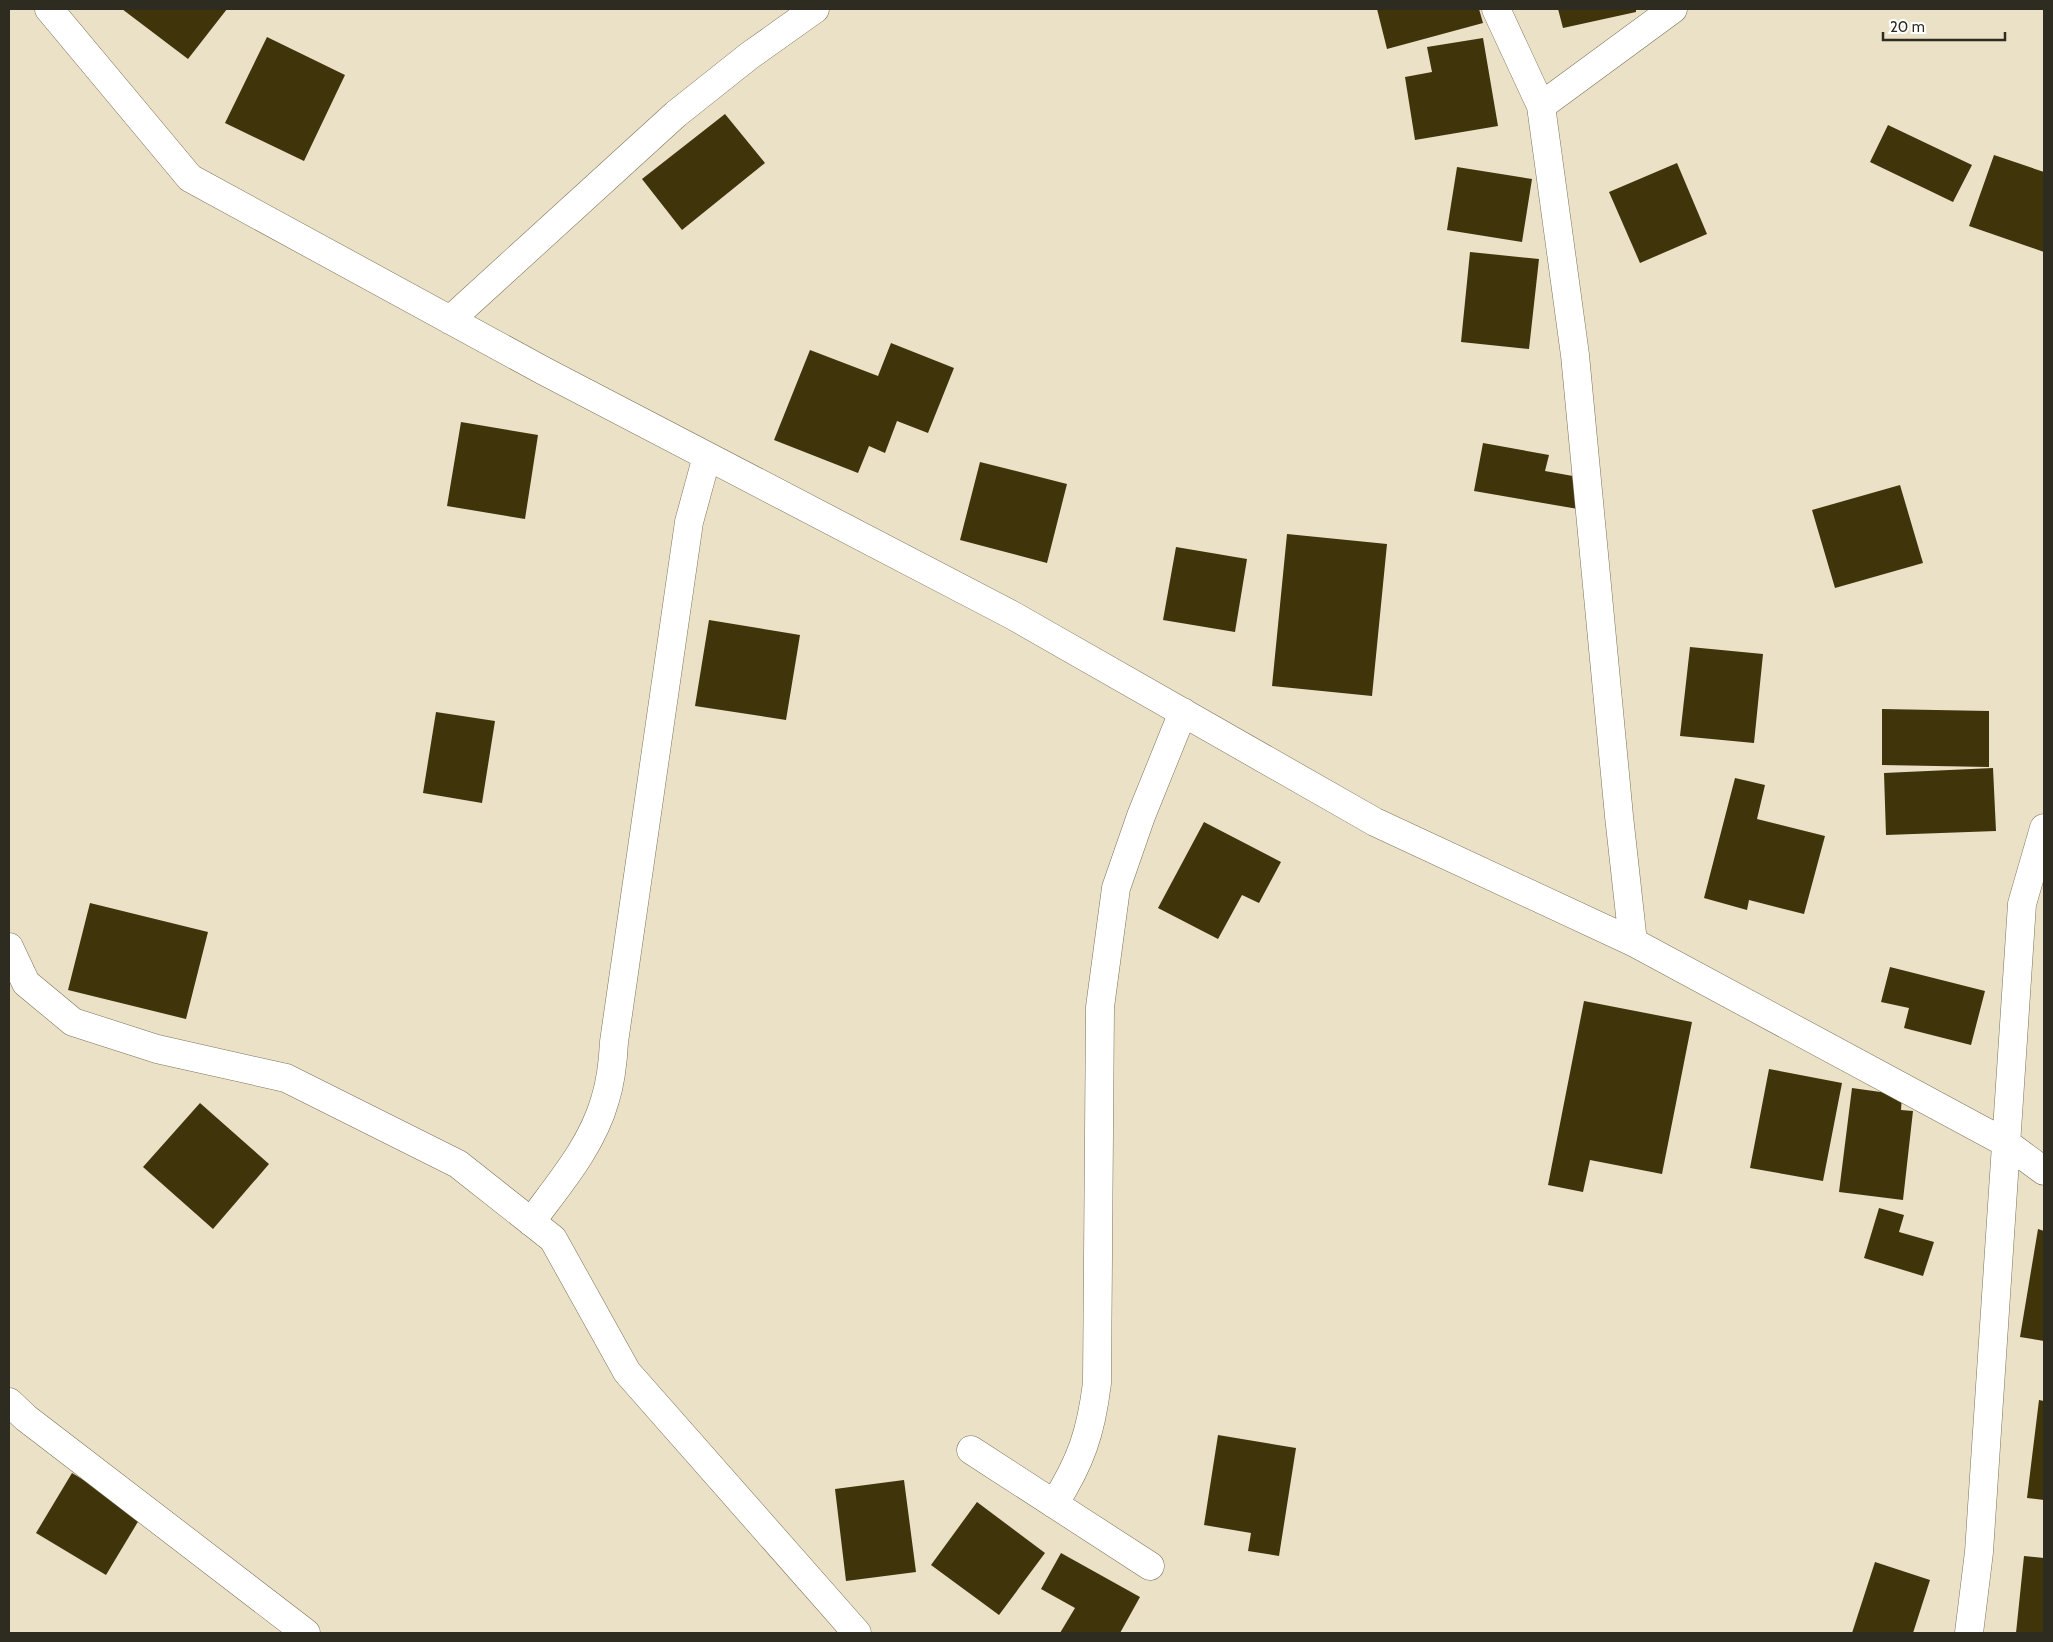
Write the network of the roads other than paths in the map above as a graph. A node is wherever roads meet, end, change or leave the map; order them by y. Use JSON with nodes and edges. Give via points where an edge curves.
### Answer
{"nodes":[{"id":1,"x":49,"y":9,"type":"edge"},
{"id":2,"x":816,"y":9,"type":"edge"},
{"id":3,"x":1496,"y":9,"type":"edge"},
{"id":4,"x":1673,"y":9,"type":"edge"},
{"id":5,"x":1541,"y":106,"type":"junction"},
{"id":6,"x":450,"y":320,"type":"junction"},
{"id":7,"x":707,"y":456,"type":"junction"},
{"id":8,"x":1183,"y":712,"type":"junction"},
{"id":9,"x":2044,"y":828,"type":"edge"},
{"id":10,"x":1633,"y":942,"type":"junction"},
{"id":11,"x":9,"y":947,"type":"edge"},
{"id":12,"x":2006,"y":1143,"type":"junction"},
{"id":13,"x":2044,"y":1171,"type":"edge"},
{"id":14,"x":531,"y":1222,"type":"junction"},
{"id":15,"x":9,"y":1402,"type":"edge"},
{"id":16,"x":971,"y":1450,"type":"dead end"},
{"id":17,"x":1054,"y":1504,"type":"junction"},
{"id":18,"x":1150,"y":1566,"type":"dead end"},
{"id":19,"x":306,"y":1633,"type":"edge"},
{"id":20,"x":858,"y":1633,"type":"edge"},
{"id":21,"x":1969,"y":1633,"type":"edge"}],
"edges":[{"from":1,"to":6,"type":"street","via":[[190,178]]},
{"from":2,"to":6,"type":"street","via":[[749,56],[676,114]]},
{"from":3,"to":5,"type":"street"},
{"from":4,"to":5,"type":"street"},
{"from":5,"to":10,"type":"street","via":[[1575,355]]},
{"from":6,"to":7,"type":"street"},
{"from":7,"to":8,"type":"street","via":[[1012,615]]},
{"from":7,"to":14,"type":"street","via":[[689,522],[612,1072],[605,1101],[585,1147]]},
{"from":8,"to":10,"type":"street","via":[[1375,822]]},
{"from":8,"to":17,"type":"street","via":[[1116,888],[1100,1007],[1097,1383],[1084,1448],[1072,1477]]},
{"from":9,"to":12,"type":"street","via":[[2022,904]]},
{"from":10,"to":12,"type":"street"},
{"from":11,"to":14,"type":"street","via":[[26,983],[73,1022],[157,1049],[286,1078],[458,1164]]},
{"from":12,"to":13,"type":"street"},
{"from":12,"to":21,"type":"street","via":[[1979,1552]]},
{"from":14,"to":20,"type":"street","via":[[553,1239],[627,1372]]},
{"from":15,"to":19,"type":"street"},
{"from":16,"to":17,"type":"street"},
{"from":17,"to":18,"type":"street"}]}
